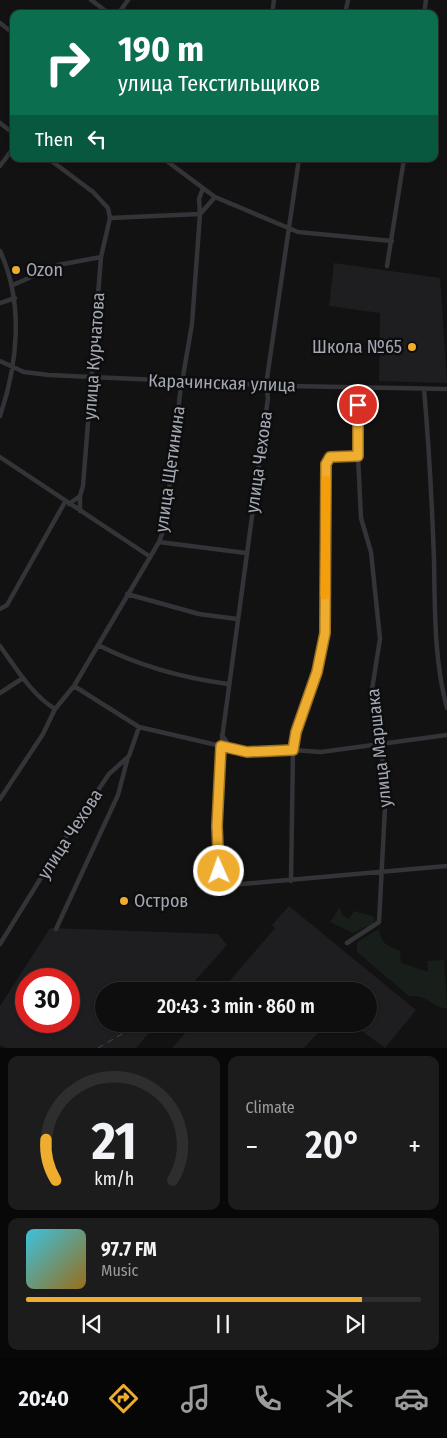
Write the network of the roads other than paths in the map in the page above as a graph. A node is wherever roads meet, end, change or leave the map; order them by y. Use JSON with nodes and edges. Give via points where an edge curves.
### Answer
{"nodes":[{"id":1,"x":91,"y":0,"type":"edge"},
{"id":2,"x":105,"y":10,"type":"edge"},
{"id":3,"x":0,"y":23,"type":"edge"},
{"id":4,"x":10,"y":31,"type":"edge"},
{"id":5,"x":0,"y":123,"type":"edge"},
{"id":6,"x":10,"y":131,"type":"edge"},
{"id":7,"x":10,"y":152,"type":"edge"},
{"id":8,"x":52,"y":162,"type":"edge"},
{"id":9,"x":168,"y":162,"type":"edge"},
{"id":10,"x":299,"y":162,"type":"edge"},
{"id":11,"x":404,"y":162,"type":"edge"},
{"id":12,"x":0,"y":166,"type":"edge"},
{"id":13,"x":203,"y":188,"type":"junction"},
{"id":14,"x":215,"y":197,"type":"junction"},
{"id":15,"x":200,"y":214,"type":"junction"},
{"id":16,"x":110,"y":218,"type":"junction"},
{"id":17,"x":288,"y":227,"type":"junction"},
{"id":18,"x":392,"y":240,"type":"junction"},
{"id":19,"x":0,"y":251,"type":"edge"},
{"id":20,"x":101,"y":257,"type":"junction"},
{"id":21,"x":387,"y":266,"type":"dead end"},
{"id":22,"x":13,"y":285,"type":"junction"},
{"id":23,"x":15,"y":298,"type":"junction"},
{"id":24,"x":0,"y":303,"type":"edge"},
{"id":25,"x":0,"y":361,"type":"edge"},
{"id":26,"x":13,"y":369,"type":"junction"},
{"id":27,"x":93,"y":377,"type":"junction"},
{"id":28,"x":184,"y":382,"type":"junction"},
{"id":29,"x":266,"y":386,"type":"junction"},
{"id":30,"x":358,"y":388,"type":"junction"},
{"id":31,"x":424,"y":389,"type":"junction"},
{"id":32,"x":447,"y":389,"type":"edge"},
{"id":33,"x":0,"y":416,"type":"edge"},
{"id":34,"x":358,"y":456,"type":"junction"},
{"id":35,"x":0,"y":457,"type":"edge"},
{"id":36,"x":80,"y":496,"type":"junction"},
{"id":37,"x":67,"y":503,"type":"junction"},
{"id":38,"x":80,"y":511,"type":"junction"},
{"id":39,"x":159,"y":542,"type":"junction"},
{"id":40,"x":246,"y":553,"type":"junction"},
{"id":41,"x":149,"y":556,"type":"junction"},
{"id":42,"x":127,"y":594,"type":"junction"},
{"id":43,"x":0,"y":610,"type":"edge"},
{"id":44,"x":237,"y":619,"type":"junction"},
{"id":45,"x":98,"y":645,"type":"junction"},
{"id":46,"x":0,"y":646,"type":"edge"},
{"id":47,"x":23,"y":678,"type":"junction"},
{"id":48,"x":228,"y":684,"type":"junction"},
{"id":49,"x":74,"y":686,"type":"junction"},
{"id":50,"x":0,"y":693,"type":"edge"},
{"id":51,"x":447,"y":708,"type":"edge"},
{"id":52,"x":55,"y":709,"type":"junction"},
{"id":53,"x":140,"y":727,"type":"junction"},
{"id":54,"x":447,"y":734,"type":"edge"},
{"id":55,"x":222,"y":735,"type":"junction"},
{"id":56,"x":380,"y":742,"type":"junction"},
{"id":57,"x":221,"y":746,"type":"junction"},
{"id":58,"x":231,"y":748,"type":"junction"},
{"id":59,"x":293,"y":750,"type":"junction"},
{"id":60,"x":129,"y":756,"type":"junction"},
{"id":61,"x":0,"y":799,"type":"edge"},
{"id":62,"x":447,"y":866,"type":"edge"},
{"id":63,"x":384,"y":870,"type":"junction"},
{"id":64,"x":291,"y":881,"type":"junction"},
{"id":65,"x":56,"y":929,"type":"dead end"},
{"id":66,"x":347,"y":943,"type":"dead end"},
{"id":67,"x":0,"y":944,"type":"edge"}],
"edges":[{"from":1,"to":2,"type":"street"},
{"from":3,"to":4,"type":"street"},
{"from":5,"to":6,"type":"street"},
{"from":7,"to":12,"type":"street"},
{"from":8,"to":16,"type":"street","via":[[93,192],[108,208]]},
{"from":9,"to":13,"type":"street"},
{"from":10,"to":17,"type":"street","name":"улица Чехова"},
{"from":11,"to":18,"type":"street"},
{"from":13,"to":14,"type":"street"},
{"from":13,"to":15,"type":"street","name":"улица Щетинина","via":[[199,200]]},
{"from":14,"to":15,"type":"street"},
{"from":14,"to":17,"type":"street"},
{"from":15,"to":16,"type":"street"},
{"from":15,"to":28,"type":"street","name":"улица Щетинина"},
{"from":16,"to":20,"type":"street","name":"улица Курчатова"},
{"from":17,"to":18,"type":"street","via":[[298,232],[334,237]]},
{"from":17,"to":29,"type":"street","name":"улица Чехова"},
{"from":18,"to":21,"type":"street"},
{"from":19,"to":22,"type":"street"},
{"from":20,"to":22,"type":"street","via":[[58,265]]},
{"from":20,"to":27,"type":"street","name":"улица Курчатова"},
{"from":22,"to":23,"type":"street"},
{"from":23,"to":24,"type":"street"},
{"from":23,"to":26,"type":"street"},
{"from":25,"to":26,"type":"street","name":"Карачинская улица"},
{"from":26,"to":27,"type":"street","name":"Карачинская улица"},
{"from":26,"to":33,"type":"street"},
{"from":27,"to":28,"type":"street","name":"Карачинская улица"},
{"from":27,"to":36,"type":"street","name":"улица Курчатова"},
{"from":28,"to":29,"type":"street","name":"Карачинская улица"},
{"from":28,"to":39,"type":"street","name":"улица Щетинина","via":[[165,526]]},
{"from":29,"to":30,"type":"street","name":"Карачинская улица"},
{"from":29,"to":40,"type":"street","name":"улица Чехова","via":[[268,398]]},
{"from":30,"to":31,"type":"street","name":"Карачинская улица"},
{"from":30,"to":34,"type":"street","name":"улица Маршака"},
{"from":31,"to":32,"type":"street","name":"Карачинская улица"},
{"from":31,"to":51,"type":"street","via":[[432,489],[437,632],[442,690]]},
{"from":34,"to":56,"type":"street","name":"улица Маршака","via":[[361,518],[371,552],[380,639],[371,696]]},
{"from":34,"to":59,"type":"street","via":[[330,457],[326,464],[325,633],[317,672]]},
{"from":35,"to":37,"type":"street"},
{"from":36,"to":37,"type":"street"},
{"from":36,"to":38,"type":"street","name":"улица Курчатова"},
{"from":37,"to":38,"type":"street"},
{"from":37,"to":43,"type":"street","via":[[7,605]]},
{"from":38,"to":41,"type":"street"},
{"from":39,"to":40,"type":"street"},
{"from":39,"to":41,"type":"street","name":"улица Щетинина"},
{"from":40,"to":44,"type":"street","name":"улица Чехова"},
{"from":41,"to":42,"type":"street","name":"улица Щетинина"},
{"from":42,"to":44,"type":"street","via":[[198,614]]},
{"from":42,"to":45,"type":"street","name":"улица Щетинина"},
{"from":44,"to":48,"type":"street","name":"улица Чехова"},
{"from":45,"to":48,"type":"street","via":[[133,661],[172,673]]},
{"from":45,"to":49,"type":"street","name":"улица Щетинина"},
{"from":46,"to":47,"type":"street"},
{"from":47,"to":50,"type":"street"},
{"from":47,"to":52,"type":"street","via":[[45,703]]},
{"from":48,"to":55,"type":"street","name":"улица Чехова"},
{"from":49,"to":52,"type":"street","name":"улица Щетинина"},
{"from":49,"to":53,"type":"street"},
{"from":52,"to":61,"type":"street","name":"улица Щетинина","via":[[43,734]]},
{"from":53,"to":57,"type":"street"},
{"from":53,"to":60,"type":"street","name":"улица Чехова"},
{"from":54,"to":56,"type":"street"},
{"from":55,"to":57,"type":"street","name":"улица Чехова"},
{"from":55,"to":58,"type":"street"},
{"from":56,"to":59,"type":"street","via":[[321,752]]},
{"from":56,"to":63,"type":"street","name":"улица Маршака","via":[[386,789]]},
{"from":57,"to":58,"type":"street"},
{"from":57,"to":64,"type":"street","name":"улица Чехова","via":[[217,826],[220,886]]},
{"from":58,"to":59,"type":"street","via":[[247,752]]},
{"from":59,"to":64,"type":"street"},
{"from":60,"to":65,"type":"street","via":[[118,795]]},
{"from":60,"to":67,"type":"street","name":"улица Чехова","via":[[109,774]]},
{"from":62,"to":63,"type":"street"},
{"from":63,"to":64,"type":"street"},
{"from":63,"to":66,"type":"street","name":"улица Маршака","via":[[379,922]]}]}
